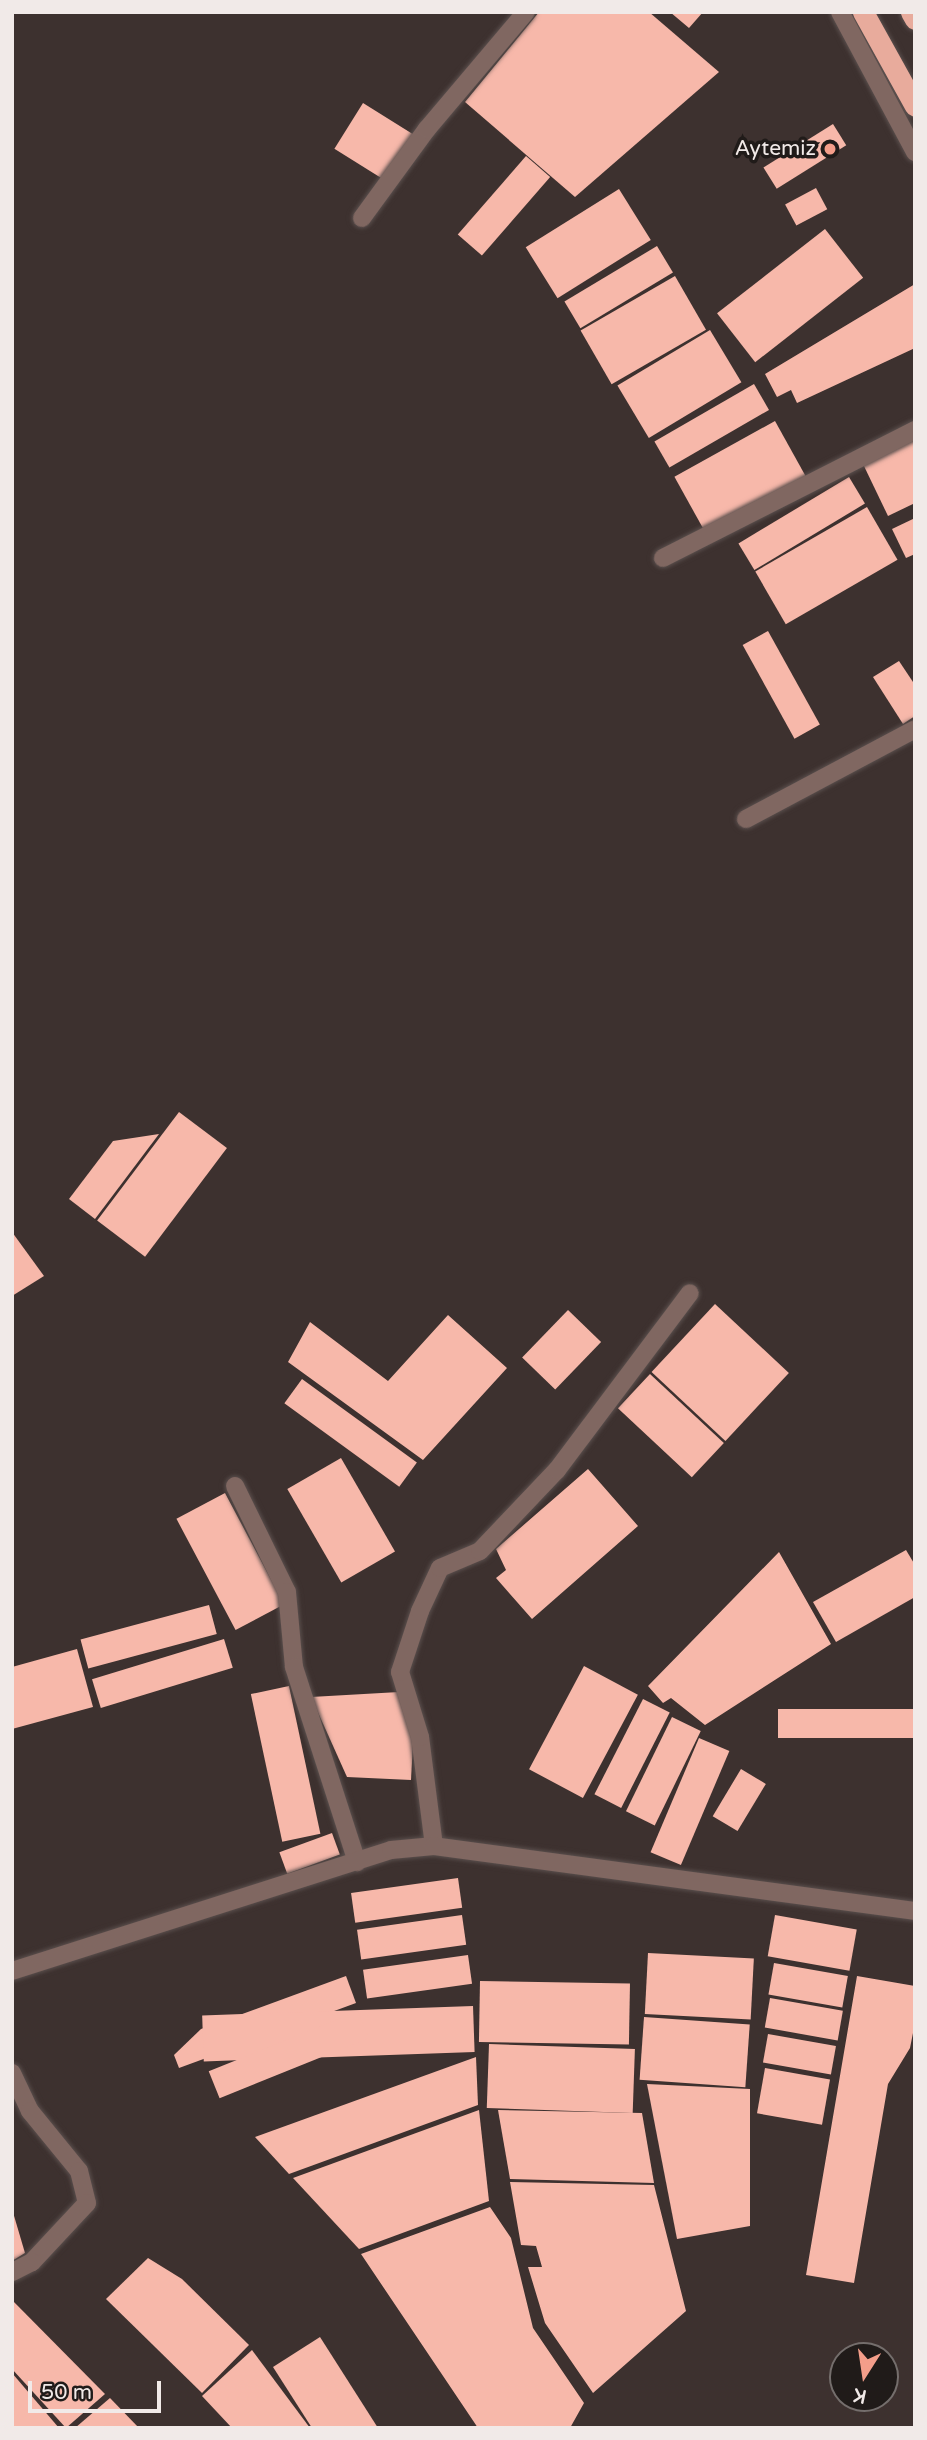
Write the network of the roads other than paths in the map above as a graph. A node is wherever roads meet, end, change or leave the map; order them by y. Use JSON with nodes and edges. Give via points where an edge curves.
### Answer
{"nodes":[{"id":1,"x":526,"y":12,"type":"edge"},
{"id":2,"x":840,"y":12,"type":"edge"},
{"id":3,"x":863,"y":12,"type":"edge"},
{"id":4,"x":911,"y":12,"type":"edge"},
{"id":5,"x":915,"y":19,"type":"edge"},
{"id":6,"x":915,"y":106,"type":"edge"},
{"id":7,"x":915,"y":152,"type":"edge"},
{"id":8,"x":362,"y":218,"type":"dead end"},
{"id":9,"x":915,"y":430,"type":"edge"},
{"id":10,"x":663,"y":558,"type":"dead end"},
{"id":11,"x":915,"y":729,"type":"edge"},
{"id":12,"x":746,"y":819,"type":"dead end"},
{"id":13,"x":690,"y":1293,"type":"dead end"},
{"id":14,"x":235,"y":1486,"type":"dead end"},
{"id":15,"x":434,"y":1846,"type":"junction"},
{"id":16,"x":357,"y":1862,"type":"junction"},
{"id":17,"x":915,"y":1911,"type":"edge"},
{"id":18,"x":12,"y":1971,"type":"edge"},
{"id":19,"x":12,"y":2073,"type":"edge"},
{"id":20,"x":12,"y":2272,"type":"edge"}],
"edges":[{"from":1,"to":8,"type":"street","via":[[427,129]]},
{"from":2,"to":7,"type":"street"},
{"from":3,"to":6,"type":"highway"},
{"from":4,"to":5,"type":"highway"},
{"from":9,"to":10,"type":"street"},
{"from":11,"to":12,"type":"street"},
{"from":13,"to":15,"type":"street","via":[[557,1470],[480,1551],[440,1569],[419,1611],[400,1672],[420,1737]]},
{"from":14,"to":16,"type":"street","via":[[287,1592],[294,1667]]},
{"from":15,"to":16,"type":"street"},
{"from":15,"to":17,"type":"street"},
{"from":16,"to":18,"type":"street"},
{"from":19,"to":20,"type":"street","via":[[30,2111],[79,2171],[87,2203],[32,2262]]}]}
